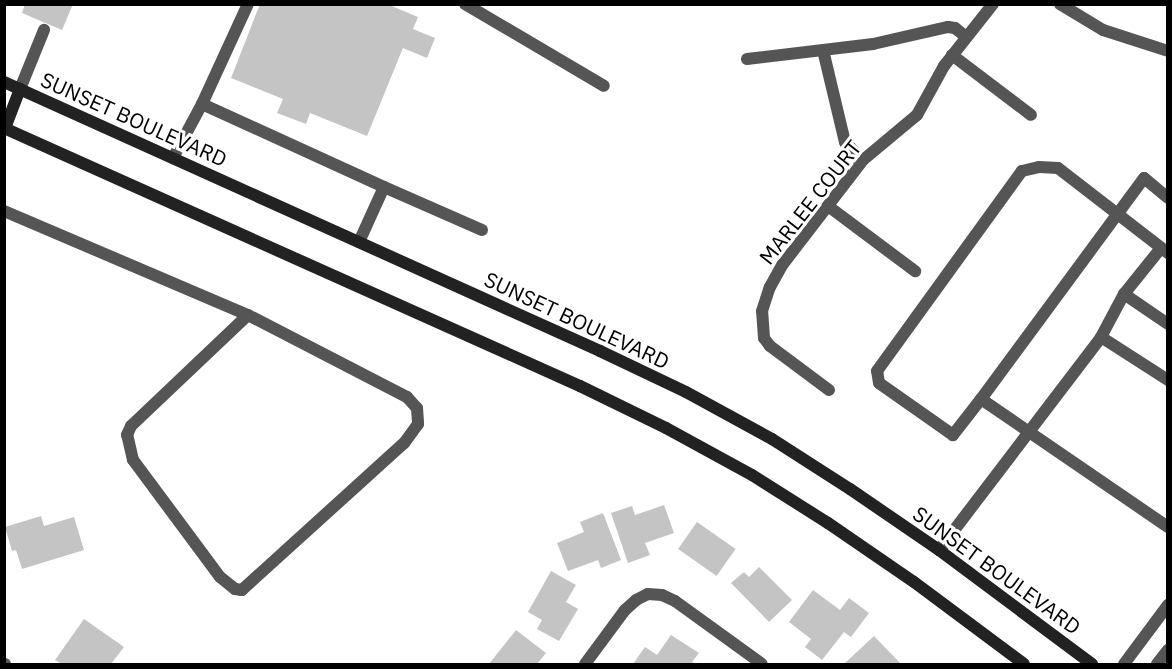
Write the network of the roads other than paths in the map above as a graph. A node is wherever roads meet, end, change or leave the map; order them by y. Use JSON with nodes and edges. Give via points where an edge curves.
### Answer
{"nodes":[{"id":1,"x":248,"y":4,"type":"edge"},
{"id":2,"x":465,"y":4,"type":"edge"},
{"id":3,"x":993,"y":4,"type":"edge"},
{"id":4,"x":1060,"y":4,"type":"edge"},
{"id":5,"x":44,"y":30,"type":"dead end"},
{"id":6,"x":965,"y":36,"type":"junction"},
{"id":7,"x":823,"y":50,"type":"junction"},
{"id":8,"x":1167,"y":51,"type":"edge"},
{"id":9,"x":952,"y":55,"type":"junction"},
{"id":10,"x":747,"y":59,"type":"dead end"},
{"id":11,"x":4,"y":82,"type":"edge"},
{"id":12,"x":604,"y":86,"type":"dead end"},
{"id":13,"x":20,"y":89,"type":"junction"},
{"id":14,"x":202,"y":104,"type":"junction"},
{"id":15,"x":1031,"y":114,"type":"dead end"},
{"id":16,"x":5,"y":128,"type":"edge"},
{"id":17,"x":173,"y":158,"type":"junction"},
{"id":18,"x":863,"y":160,"type":"junction"},
{"id":19,"x":384,"y":187,"type":"junction"},
{"id":20,"x":1167,"y":198,"type":"edge"},
{"id":21,"x":828,"y":206,"type":"junction"},
{"id":22,"x":4,"y":211,"type":"edge"},
{"id":23,"x":1117,"y":215,"type":"junction"},
{"id":24,"x":482,"y":230,"type":"dead end"},
{"id":25,"x":359,"y":242,"type":"junction"},
{"id":26,"x":1164,"y":250,"type":"edge"},
{"id":27,"x":915,"y":271,"type":"dead end"},
{"id":28,"x":1124,"y":294,"type":"junction"},
{"id":29,"x":248,"y":315,"type":"junction"},
{"id":30,"x":1167,"y":324,"type":"edge"},
{"id":31,"x":1101,"y":337,"type":"junction"},
{"id":32,"x":1167,"y":380,"type":"edge"},
{"id":33,"x":830,"y":390,"type":"dead end"},
{"id":34,"x":981,"y":399,"type":"junction"},
{"id":35,"x":1029,"y":431,"type":"junction"},
{"id":36,"x":1167,"y":527,"type":"edge"},
{"id":37,"x":939,"y":550,"type":"junction"},
{"id":38,"x":1167,"y":605,"type":"edge"},
{"id":39,"x":1167,"y":650,"type":"edge"},
{"id":40,"x":585,"y":664,"type":"edge"},
{"id":41,"x":762,"y":664,"type":"edge"},
{"id":42,"x":1024,"y":664,"type":"edge"},
{"id":43,"x":1092,"y":664,"type":"edge"},
{"id":44,"x":1124,"y":664,"type":"edge"},
{"id":45,"x":1157,"y":664,"type":"edge"}],
"edges":[{"from":1,"to":14,"type":"street"},
{"from":2,"to":12,"type":"street"},
{"from":3,"to":6,"type":"street","name":"MARLEE COURT"},
{"from":4,"to":8,"type":"street","via":[[1110,33]]},
{"from":5,"to":13,"type":"street"},
{"from":6,"to":7,"type":"street","via":[[948,27],[873,44]]},
{"from":6,"to":9,"type":"street","name":"MARLEE COURT"},
{"from":7,"to":10,"type":"street"},
{"from":7,"to":18,"type":"street","via":[[845,142]]},
{"from":9,"to":15,"type":"street"},
{"from":9,"to":18,"type":"street","name":"MARLEE COURT","via":[[917,115]]},
{"from":11,"to":13,"type":"main road","name":"SUNSET BOULEVARD"},
{"from":13,"to":16,"type":"main road"},
{"from":13,"to":17,"type":"main road","name":"SUNSET BOULEVARD"},
{"from":14,"to":17,"type":"street"},
{"from":14,"to":19,"type":"street"},
{"from":16,"to":42,"type":"main road","via":[[666,428],[828,523]]},
{"from":17,"to":25,"type":"main road","name":"SUNSET BOULEVARD"},
{"from":18,"to":21,"type":"street","name":"MARLEE COURT"},
{"from":19,"to":24,"type":"street"},
{"from":19,"to":25,"type":"street"},
{"from":20,"to":23,"type":"street","via":[[1144,178]]},
{"from":21,"to":27,"type":"street"},
{"from":21,"to":33,"type":"street","name":"MARLEE COURT","via":[[783,264],[762,311],[764,338],[770,346]]},
{"from":22,"to":29,"type":"street"},
{"from":23,"to":26,"type":"street"},
{"from":23,"to":34,"type":"street"},
{"from":23,"to":34,"type":"street","via":[[1058,168],[1022,171],[877,371],[879,383],[953,435]]},
{"from":25,"to":37,"type":"main road","name":"SUNSET BOULEVARD","via":[[686,392],[772,439]]},
{"from":26,"to":28,"type":"street"},
{"from":28,"to":30,"type":"street"},
{"from":28,"to":31,"type":"street"},
{"from":29,"to":29,"type":"street","via":[[407,397],[420,415],[404,443],[242,590],[220,577],[133,460],[127,435],[131,426]]},
{"from":31,"to":32,"type":"street"},
{"from":31,"to":35,"type":"street"},
{"from":34,"to":35,"type":"street"},
{"from":35,"to":36,"type":"street"},
{"from":35,"to":37,"type":"street"},
{"from":37,"to":43,"type":"main road","name":"SUNSET BOULEVARD"},
{"from":38,"to":44,"type":"street"},
{"from":39,"to":45,"type":"street"},
{"from":40,"to":41,"type":"street","via":[[625,610],[648,594],[675,601]]}]}
